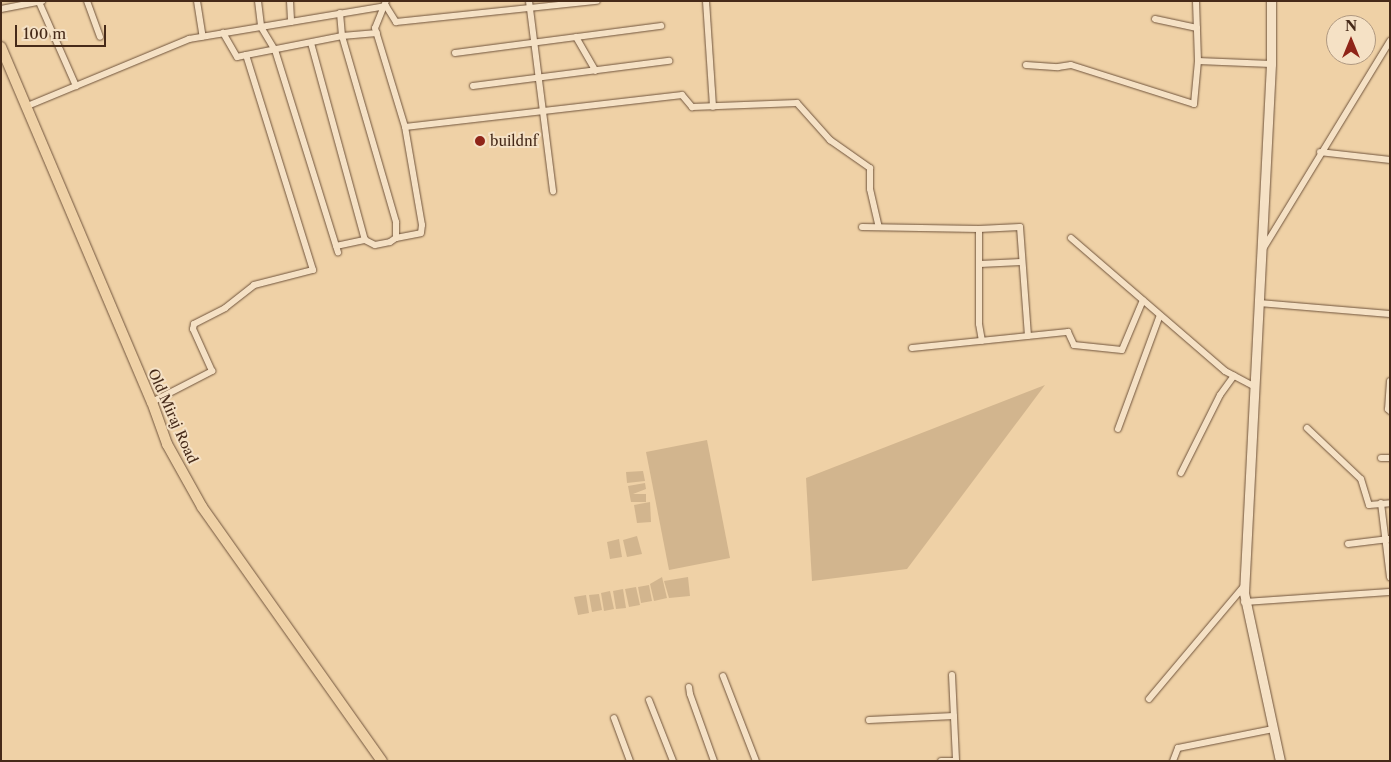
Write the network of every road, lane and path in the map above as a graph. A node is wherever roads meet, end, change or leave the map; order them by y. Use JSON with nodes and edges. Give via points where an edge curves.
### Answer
{"nodes":[{"id":1,"x":87,"y":1,"type":"edge"},
{"id":2,"x":197,"y":1,"type":"edge"},
{"id":3,"x":258,"y":1,"type":"edge"},
{"id":4,"x":290,"y":1,"type":"edge"},
{"id":5,"x":598,"y":1,"type":"edge"},
{"id":6,"x":706,"y":1,"type":"edge"},
{"id":7,"x":1196,"y":1,"type":"edge"},
{"id":8,"x":1271,"y":1,"type":"edge"},
{"id":9,"x":40,"y":2,"type":"edge"},
{"id":10,"x":386,"y":3,"type":"edge"},
{"id":11,"x":529,"y":5,"type":"edge"},
{"id":12,"x":1,"y":9,"type":"edge"},
{"id":13,"x":340,"y":13,"type":"junction"},
{"id":14,"x":1155,"y":19,"type":"dead end"},
{"id":15,"x":291,"y":22,"type":"junction"},
{"id":16,"x":661,"y":26,"type":"dead end"},
{"id":17,"x":261,"y":27,"type":"junction"},
{"id":18,"x":1197,"y":28,"type":"junction"},
{"id":19,"x":377,"y":33,"type":"junction"},
{"id":20,"x":223,"y":34,"type":"junction"},
{"id":21,"x":342,"y":36,"type":"junction"},
{"id":22,"x":100,"y":37,"type":"dead end"},
{"id":23,"x":203,"y":37,"type":"junction"},
{"id":24,"x":576,"y":38,"type":"junction"},
{"id":25,"x":1390,"y":41,"type":"edge"},
{"id":26,"x":311,"y":42,"type":"junction"},
{"id":27,"x":534,"y":43,"type":"junction"},
{"id":28,"x":1,"y":47,"type":"edge"},
{"id":29,"x":275,"y":50,"type":"junction"},
{"id":30,"x":455,"y":54,"type":"dead end"},
{"id":31,"x":246,"y":55,"type":"junction"},
{"id":32,"x":669,"y":61,"type":"dead end"},
{"id":33,"x":1198,"y":61,"type":"junction"},
{"id":34,"x":1271,"y":64,"type":"junction"},
{"id":35,"x":1026,"y":65,"type":"dead end"},
{"id":36,"x":596,"y":71,"type":"junction"},
{"id":37,"x":538,"y":78,"type":"junction"},
{"id":38,"x":76,"y":86,"type":"junction"},
{"id":39,"x":473,"y":86,"type":"dead end"},
{"id":40,"x":25,"y":107,"type":"junction"},
{"id":41,"x":713,"y":107,"type":"junction"},
{"id":42,"x":542,"y":111,"type":"junction"},
{"id":43,"x":406,"y":128,"type":"junction"},
{"id":44,"x":1320,"y":152,"type":"junction"},
{"id":45,"x":1390,"y":160,"type":"edge"},
{"id":46,"x":553,"y":191,"type":"dead end"},
{"id":47,"x":862,"y":227,"type":"dead end"},
{"id":48,"x":879,"y":227,"type":"junction"},
{"id":49,"x":979,"y":229,"type":"junction"},
{"id":50,"x":396,"y":238,"type":"junction"},
{"id":51,"x":1071,"y":238,"type":"dead end"},
{"id":52,"x":365,"y":240,"type":"junction"},
{"id":53,"x":1261,"y":251,"type":"junction"},
{"id":54,"x":1021,"y":262,"type":"junction"},
{"id":55,"x":980,"y":264,"type":"junction"},
{"id":56,"x":1144,"y":300,"type":"junction"},
{"id":57,"x":1259,"y":303,"type":"junction"},
{"id":58,"x":1390,"y":314,"type":"edge"},
{"id":59,"x":1160,"y":315,"type":"junction"},
{"id":60,"x":1028,"y":336,"type":"junction"},
{"id":61,"x":982,"y":341,"type":"junction"},
{"id":62,"x":912,"y":348,"type":"dead end"},
{"id":63,"x":1234,"y":376,"type":"junction"},
{"id":64,"x":1390,"y":380,"type":"edge"},
{"id":65,"x":1254,"y":387,"type":"junction"},
{"id":66,"x":152,"y":402,"type":"junction"},
{"id":67,"x":1390,"y":411,"type":"edge"},
{"id":68,"x":1307,"y":428,"type":"dead end"},
{"id":69,"x":1118,"y":429,"type":"dead end"},
{"id":70,"x":1381,"y":458,"type":"dead end"},
{"id":71,"x":1390,"y":458,"type":"edge"},
{"id":72,"x":1181,"y":473,"type":"dead end"},
{"id":73,"x":1390,"y":502,"type":"edge"},
{"id":74,"x":1381,"y":503,"type":"junction"},
{"id":75,"x":1388,"y":539,"type":"edge"},
{"id":76,"x":1348,"y":544,"type":"dead end"},
{"id":77,"x":1390,"y":577,"type":"edge"},
{"id":78,"x":1244,"y":586,"type":"junction"},
{"id":79,"x":1390,"y":592,"type":"edge"},
{"id":80,"x":1244,"y":602,"type":"junction"},
{"id":81,"x":952,"y":675,"type":"dead end"},
{"id":82,"x":723,"y":676,"type":"dead end"},
{"id":83,"x":689,"y":687,"type":"dead end"},
{"id":84,"x":1149,"y":699,"type":"dead end"},
{"id":85,"x":649,"y":700,"type":"dead end"},
{"id":86,"x":954,"y":716,"type":"junction"},
{"id":87,"x":614,"y":718,"type":"dead end"},
{"id":88,"x":869,"y":720,"type":"dead end"},
{"id":89,"x":1273,"y":729,"type":"junction"},
{"id":90,"x":956,"y":760,"type":"edge"},
{"id":91,"x":382,"y":761,"type":"edge"},
{"id":92,"x":630,"y":761,"type":"edge"},
{"id":93,"x":673,"y":761,"type":"edge"},
{"id":94,"x":714,"y":761,"type":"edge"},
{"id":95,"x":756,"y":761,"type":"edge"},
{"id":96,"x":941,"y":761,"type":"edge"},
{"id":97,"x":1173,"y":761,"type":"edge"},
{"id":98,"x":1280,"y":761,"type":"edge"}],
"edges":[{"from":1,"to":22,"type":"street"},
{"from":2,"to":23,"type":"street"},
{"from":3,"to":17,"type":"street"},
{"from":4,"to":15,"type":"street"},
{"from":5,"to":11,"type":"street"},
{"from":6,"to":41,"type":"street"},
{"from":7,"to":18,"type":"street"},
{"from":8,"to":34,"type":"main road"},
{"from":9,"to":12,"type":"street"},
{"from":9,"to":38,"type":"street"},
{"from":10,"to":11,"type":"street","via":[[396,22]]},
{"from":10,"to":13,"type":"street"},
{"from":10,"to":19,"type":"street"},
{"from":11,"to":27,"type":"street"},
{"from":13,"to":15,"type":"street"},
{"from":13,"to":21,"type":"street"},
{"from":14,"to":18,"type":"street"},
{"from":15,"to":17,"type":"street"},
{"from":16,"to":24,"type":"street"},
{"from":17,"to":20,"type":"street"},
{"from":17,"to":29,"type":"street"},
{"from":18,"to":33,"type":"street"},
{"from":19,"to":21,"type":"street"},
{"from":19,"to":43,"type":"street"},
{"from":20,"to":23,"type":"street"},
{"from":20,"to":31,"type":"street","via":[[237,57]]},
{"from":21,"to":26,"type":"street"},
{"from":21,"to":50,"type":"street","via":[[396,222]]},
{"from":23,"to":38,"type":"street","via":[[189,39]]},
{"from":24,"to":27,"type":"street"},
{"from":24,"to":36,"type":"street"},
{"from":25,"to":44,"type":"street"},
{"from":26,"to":29,"type":"street"},
{"from":26,"to":52,"type":"street"},
{"from":27,"to":30,"type":"street"},
{"from":27,"to":37,"type":"street"},
{"from":28,"to":40,"type":"main road","name":"Old Miraj Road"},
{"from":29,"to":31,"type":"street"},
{"from":29,"to":52,"type":"street","via":[[337,249]]},
{"from":31,"to":66,"type":"street","via":[[313,270],[254,285],[225,308],[194,324],[193,329],[212,371]]},
{"from":32,"to":36,"type":"street"},
{"from":33,"to":34,"type":"street"},
{"from":33,"to":35,"type":"street","via":[[1194,104],[1071,65]]},
{"from":34,"to":53,"type":"main road"},
{"from":36,"to":37,"type":"street"},
{"from":37,"to":39,"type":"street"},
{"from":37,"to":42,"type":"street"},
{"from":38,"to":40,"type":"street"},
{"from":40,"to":66,"type":"main road","name":"Old Miraj Road"},
{"from":41,"to":42,"type":"street","via":[[692,107],[682,95]]},
{"from":41,"to":48,"type":"street","via":[[798,103],[830,140],[870,168],[870,189]]},
{"from":42,"to":43,"type":"street"},
{"from":42,"to":46,"type":"street"},
{"from":43,"to":50,"type":"street","via":[[422,225],[421,233]]},
{"from":44,"to":45,"type":"street"},
{"from":44,"to":53,"type":"street"},
{"from":47,"to":48,"type":"street"},
{"from":48,"to":49,"type":"street"},
{"from":49,"to":54,"type":"street","via":[[1020,227]]},
{"from":49,"to":55,"type":"street"},
{"from":50,"to":52,"type":"street","via":[[375,244]]},
{"from":51,"to":56,"type":"street"},
{"from":53,"to":57,"type":"main road"},
{"from":54,"to":55,"type":"street"},
{"from":54,"to":60,"type":"street"},
{"from":55,"to":61,"type":"street","via":[[979,324]]},
{"from":56,"to":59,"type":"street"},
{"from":56,"to":60,"type":"street","via":[[1122,350],[1074,345],[1068,332]]},
{"from":57,"to":58,"type":"street"},
{"from":57,"to":65,"type":"main road"},
{"from":59,"to":63,"type":"street"},
{"from":59,"to":69,"type":"street"},
{"from":60,"to":61,"type":"street"},
{"from":61,"to":62,"type":"street"},
{"from":63,"to":65,"type":"street"},
{"from":63,"to":72,"type":"street","via":[[1220,395]]},
{"from":64,"to":67,"type":"street"},
{"from":65,"to":78,"type":"main road"},
{"from":66,"to":91,"type":"main road","name":"Old Miraj Road","via":[[167,444],[202,508]]},
{"from":68,"to":74,"type":"street","via":[[1360,479],[1369,504]]},
{"from":70,"to":71,"type":"street"},
{"from":73,"to":74,"type":"street"},
{"from":74,"to":75,"type":"street"},
{"from":75,"to":76,"type":"street"},
{"from":75,"to":77,"type":"street"},
{"from":78,"to":80,"type":"main road"},
{"from":78,"to":84,"type":"street"},
{"from":79,"to":80,"type":"street"},
{"from":80,"to":89,"type":"main road"},
{"from":81,"to":86,"type":"street"},
{"from":82,"to":95,"type":"street"},
{"from":83,"to":94,"type":"street"},
{"from":85,"to":93,"type":"street"},
{"from":86,"to":88,"type":"street"},
{"from":86,"to":90,"type":"street"},
{"from":87,"to":92,"type":"street"},
{"from":89,"to":97,"type":"street","via":[[1178,748]]},
{"from":89,"to":98,"type":"main road"},
{"from":90,"to":96,"type":"street"}]}
